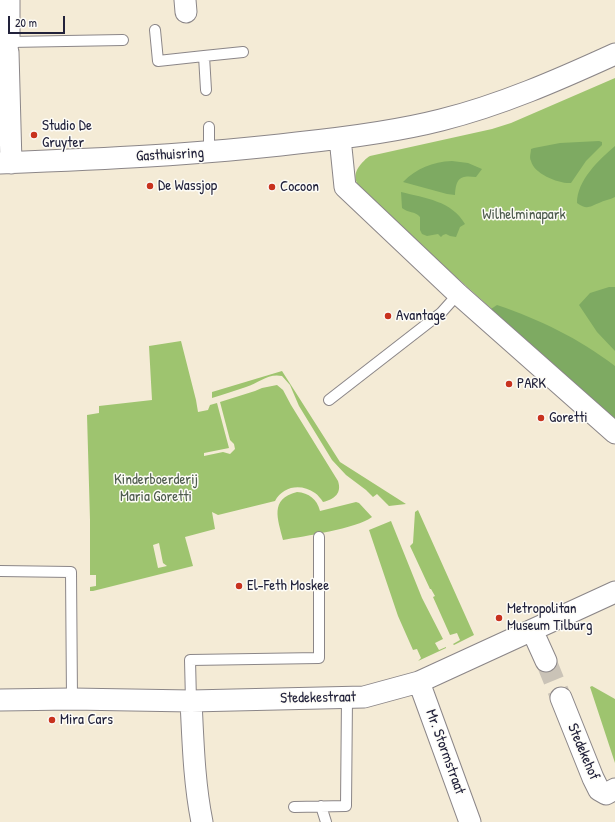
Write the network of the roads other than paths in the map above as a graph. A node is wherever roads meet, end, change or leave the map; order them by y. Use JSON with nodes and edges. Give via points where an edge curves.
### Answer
{"nodes":[{"id":1,"x":9,"y":0,"type":"edge"},
{"id":2,"x":155,"y":30,"type":"dead end"},
{"id":3,"x":123,"y":40,"type":"dead end"},
{"id":4,"x":9,"y":47,"type":"junction"},
{"id":5,"x":244,"y":52,"type":"dead end"},
{"id":6,"x":615,"y":54,"type":"edge"},
{"id":7,"x":204,"y":56,"type":"junction"},
{"id":8,"x":206,"y":90,"type":"dead end"},
{"id":9,"x":209,"y":127,"type":"dead end"},
{"id":10,"x":340,"y":138,"type":"junction"},
{"id":11,"x":209,"y":145,"type":"dead end"},
{"id":12,"x":5,"y":163,"type":"edge"},
{"id":13,"x":458,"y":294,"type":"junction"},
{"id":14,"x":329,"y":400,"type":"dead end"},
{"id":15,"x":615,"y":433,"type":"edge"},
{"id":16,"x":319,"y":537,"type":"dead end"},
{"id":17,"x":0,"y":570,"type":"edge"},
{"id":18,"x":615,"y":592,"type":"edge"},
{"id":19,"x":532,"y":630,"type":"junction"},
{"id":20,"x":546,"y":661,"type":"tunnel mouth"},
{"id":21,"x":419,"y":682,"type":"junction"},
{"id":22,"x":347,"y":698,"type":"junction"},
{"id":23,"x":561,"y":698,"type":"tunnel mouth"},
{"id":24,"x":72,"y":699,"type":"junction"},
{"id":25,"x":0,"y":700,"type":"edge"},
{"id":26,"x":191,"y":700,"type":"junction"},
{"id":27,"x":615,"y":789,"type":"edge"},
{"id":28,"x":320,"y":806,"type":"junction"},
{"id":29,"x":294,"y":807,"type":"dead end"},
{"id":30,"x":202,"y":822,"type":"edge"},
{"id":31,"x":326,"y":822,"type":"edge"},
{"id":32,"x":470,"y":822,"type":"edge"}],
"edges":[{"from":1,"to":4,"type":"street"},
{"from":2,"to":7,"type":"lane","via":[[158,61]]},
{"from":3,"to":4,"type":"lane"},
{"from":4,"to":12,"type":"street"},
{"from":5,"to":7,"type":"lane"},
{"from":6,"to":10,"type":"street","via":[[514,97],[468,112],[398,129]]},
{"from":7,"to":8,"type":"lane"},
{"from":9,"to":11,"type":"lane"},
{"from":10,"to":12,"type":"street","name":"Gasthuisring","via":[[232,151]]},
{"from":10,"to":13,"type":"street","via":[[345,187]]},
{"from":13,"to":14,"type":"lane","via":[[441,312]]},
{"from":13,"to":15,"type":"street"},
{"from":16,"to":26,"type":"lane","via":[[319,658],[190,660]]},
{"from":17,"to":24,"type":"lane","via":[[71,572]]},
{"from":18,"to":19,"type":"street","name":"Stedekestraat"},
{"from":19,"to":20,"type":"street"},
{"from":19,"to":21,"type":"street","name":"Stedekestraat"},
{"from":21,"to":22,"type":"street","name":"Stedekestraat","via":[[364,697]]},
{"from":21,"to":32,"type":"street","name":"Mr. Stormstraat"},
{"from":22,"to":26,"type":"street","name":"Stedekestraat"},
{"from":22,"to":28,"type":"lane","via":[[346,806]]},
{"from":23,"to":27,"type":"street","name":"Stedekehof","via":[[599,790],[606,794]]},
{"from":24,"to":25,"type":"street","name":"Stedekestraat"},
{"from":24,"to":26,"type":"street","name":"Stedekestraat"},
{"from":26,"to":30,"type":"street","via":[[195,776]]},
{"from":28,"to":29,"type":"lane"},
{"from":28,"to":31,"type":"lane"}]}
